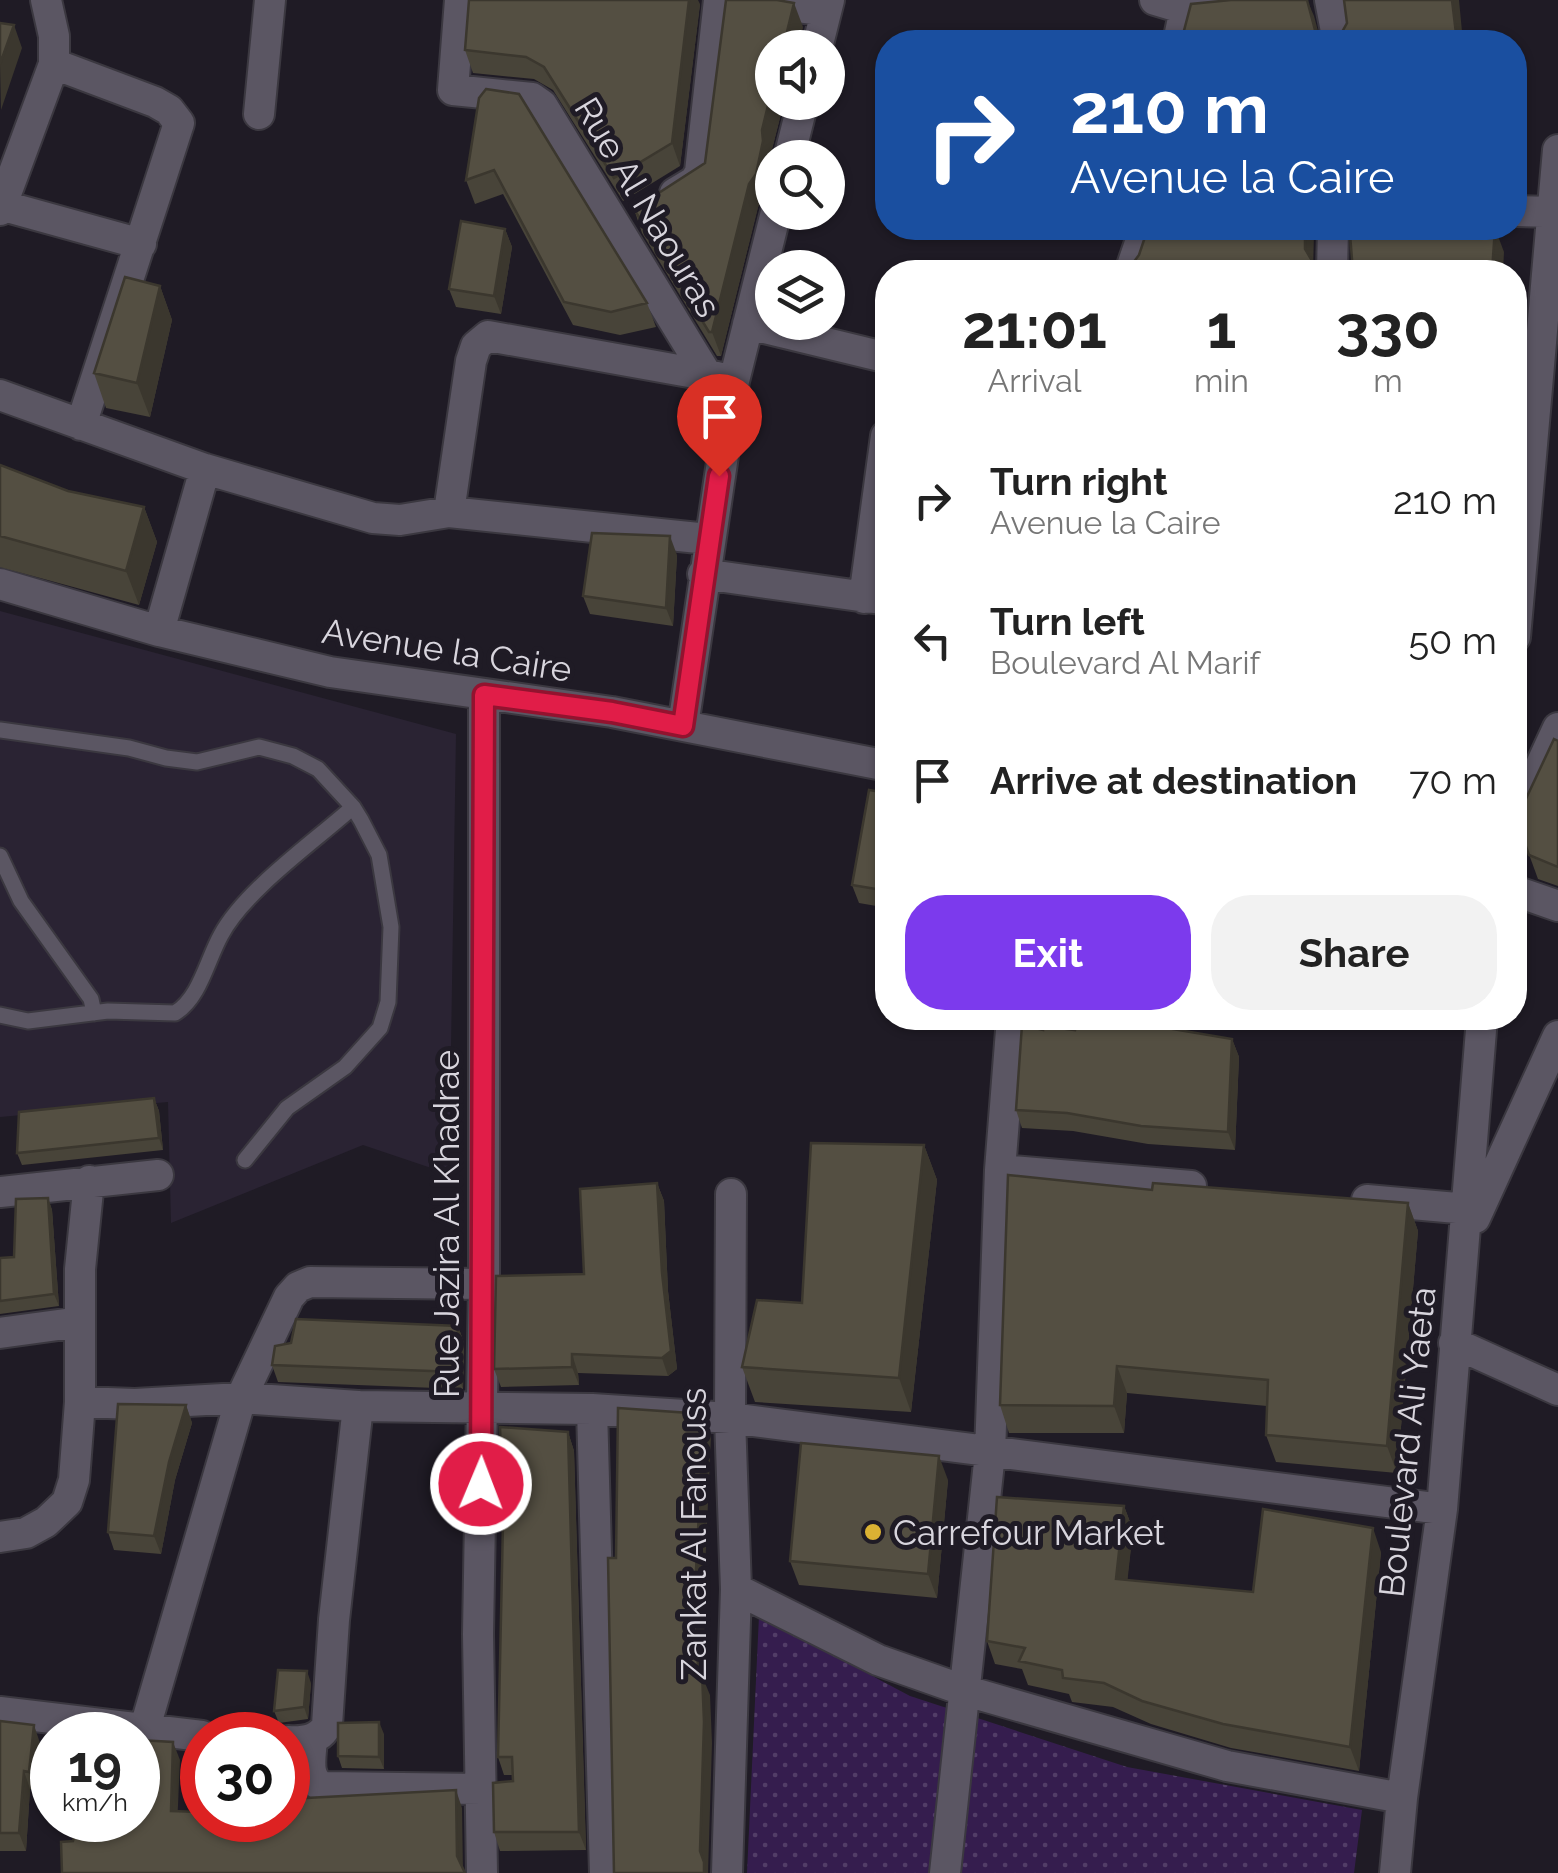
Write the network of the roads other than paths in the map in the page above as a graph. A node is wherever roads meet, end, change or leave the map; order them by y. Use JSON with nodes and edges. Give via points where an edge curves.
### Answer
{"nodes":[{"id":1,"x":46,"y":0,"type":"edge"},
{"id":2,"x":270,"y":0,"type":"edge"},
{"id":3,"x":460,"y":0,"type":"edge"},
{"id":4,"x":719,"y":0,"type":"edge"},
{"id":5,"x":746,"y":0,"type":"edge"},
{"id":6,"x":1155,"y":0,"type":"edge"},
{"id":7,"x":1276,"y":0,"type":"edge"},
{"id":8,"x":1330,"y":0,"type":"edge"},
{"id":9,"x":827,"y":5,"type":"edge"},
{"id":10,"x":1185,"y":9,"type":"junction"},
{"id":11,"x":821,"y":30,"type":"edge"},
{"id":12,"x":1181,"y":30,"type":"edge"},
{"id":13,"x":1336,"y":30,"type":"edge"},
{"id":14,"x":54,"y":64,"type":"junction"},
{"id":15,"x":259,"y":114,"type":"dead end"},
{"id":16,"x":1558,"y":150,"type":"edge"},
{"id":17,"x":0,"y":207,"type":"edge"},
{"id":18,"x":1527,"y":212,"type":"edge"},
{"id":19,"x":1554,"y":212,"type":"junction"},
{"id":20,"x":616,"y":227,"type":"junction"},
{"id":21,"x":772,"y":230,"type":"edge"},
{"id":22,"x":142,"y":244,"type":"junction"},
{"id":23,"x":748,"y":324,"type":"junction"},
{"id":24,"x":875,"y":355,"type":"edge"},
{"id":25,"x":720,"y":378,"type":"junction"},
{"id":26,"x":0,"y":395,"type":"edge"},
{"id":27,"x":1527,"y":408,"type":"edge"},
{"id":28,"x":81,"y":425,"type":"junction"},
{"id":29,"x":205,"y":469,"type":"junction"},
{"id":30,"x":449,"y":512,"type":"junction"},
{"id":31,"x":708,"y":539,"type":"junction"},
{"id":32,"x":703,"y":574,"type":"junction"},
{"id":33,"x":0,"y":584,"type":"edge"},
{"id":34,"x":875,"y":599,"type":"edge"},
{"id":35,"x":159,"y":631,"type":"junction"},
{"id":36,"x":484,"y":695,"type":"junction"},
{"id":37,"x":683,"y":726,"type":"junction"},
{"id":38,"x":0,"y":730,"type":"edge"},
{"id":39,"x":1557,"y":735,"type":"edge"},
{"id":40,"x":875,"y":763,"type":"edge"},
{"id":41,"x":1527,"y":796,"type":"edge"},
{"id":42,"x":353,"y":807,"type":"junction"},
{"id":43,"x":0,"y":856,"type":"edge"},
{"id":44,"x":1527,"y":895,"type":"edge"},
{"id":45,"x":1558,"y":906,"type":"edge"},
{"id":46,"x":94,"y":1013,"type":"junction"},
{"id":47,"x":0,"y":1015,"type":"edge"},
{"id":48,"x":1011,"y":1030,"type":"edge"},
{"id":49,"x":1481,"y":1030,"type":"edge"},
{"id":50,"x":1558,"y":1036,"type":"edge"},
{"id":51,"x":245,"y":1160,"type":"dead end"},
{"id":52,"x":1000,"y":1170,"type":"junction"},
{"id":53,"x":158,"y":1174,"type":"dead end"},
{"id":54,"x":89,"y":1181,"type":"junction"},
{"id":55,"x":1214,"y":1188,"type":"edge"},
{"id":56,"x":0,"y":1192,"type":"edge"},
{"id":57,"x":731,"y":1194,"type":"dead end"},
{"id":58,"x":1332,"y":1198,"type":"edge"},
{"id":59,"x":1467,"y":1224,"type":"junction"},
{"id":60,"x":484,"y":1284,"type":"junction"},
{"id":61,"x":80,"y":1322,"type":"junction"},
{"id":62,"x":0,"y":1333,"type":"edge"},
{"id":63,"x":1454,"y":1343,"type":"junction"},
{"id":64,"x":1558,"y":1390,"type":"edge"},
{"id":65,"x":241,"y":1398,"type":"junction"},
{"id":66,"x":80,"y":1402,"type":"junction"},
{"id":67,"x":358,"y":1406,"type":"junction"},
{"id":68,"x":483,"y":1408,"type":"junction"},
{"id":69,"x":592,"y":1408,"type":"junction"},
{"id":70,"x":730,"y":1418,"type":"junction"},
{"id":71,"x":990,"y":1453,"type":"junction"},
{"id":72,"x":1442,"y":1509,"type":"junction"},
{"id":73,"x":2,"y":1543,"type":"edge"},
{"id":74,"x":736,"y":1588,"type":"junction"},
{"id":75,"x":963,"y":1690,"type":"junction"},
{"id":76,"x":0,"y":1712,"type":"edge"},
{"id":77,"x":149,"y":1712,"type":"edge"},
{"id":78,"x":30,"y":1716,"type":"edge"},
{"id":79,"x":310,"y":1737,"type":"edge"},
{"id":80,"x":310,"y":1772,"type":"edge"},
{"id":81,"x":481,"y":1789,"type":"junction"},
{"id":82,"x":1402,"y":1798,"type":"junction"},
{"id":83,"x":482,"y":1873,"type":"edge"},
{"id":84,"x":604,"y":1873,"type":"edge"},
{"id":85,"x":727,"y":1873,"type":"edge"},
{"id":86,"x":945,"y":1873,"type":"edge"},
{"id":87,"x":1395,"y":1873,"type":"edge"}],
"edges":[{"from":1,"to":14,"type":"street"},
{"from":2,"to":15,"type":"street"},
{"from":3,"to":20,"type":"street","name":"Rue Al Naouras","via":[[452,90],[532,98],[542,105]]},
{"from":4,"to":20,"type":"street","via":[[698,176]]},
{"from":5,"to":9,"type":"street"},
{"from":6,"to":10,"type":"street"},
{"from":7,"to":10,"type":"street"},
{"from":8,"to":13,"type":"street"},
{"from":9,"to":11,"type":"street"},
{"from":10,"to":12,"type":"street"},
{"from":14,"to":17,"type":"street"},
{"from":14,"to":22,"type":"street","via":[[155,102],[178,118]]},
{"from":16,"to":19,"type":"street"},
{"from":17,"to":22,"type":"street"},
{"from":18,"to":19,"type":"street"},
{"from":19,"to":27,"type":"street"},
{"from":20,"to":25,"type":"street","name":"Rue Al Naouras"},
{"from":21,"to":23,"type":"street"},
{"from":22,"to":28,"type":"street"},
{"from":23,"to":24,"type":"street"},
{"from":23,"to":25,"type":"street"},
{"from":25,"to":30,"type":"street","via":[[488,336],[471,361]]},
{"from":25,"to":31,"type":"street"},
{"from":26,"to":28,"type":"street"},
{"from":28,"to":29,"type":"street"},
{"from":29,"to":30,"type":"street","via":[[374,518]]},
{"from":29,"to":35,"type":"street"},
{"from":30,"to":31,"type":"street"},
{"from":31,"to":32,"type":"street"},
{"from":32,"to":34,"type":"street"},
{"from":32,"to":37,"type":"street"},
{"from":33,"to":35,"type":"street","name":"Avenue la Caire"},
{"from":35,"to":36,"type":"street","name":"Avenue la Caire","via":[[330,672]]},
{"from":36,"to":37,"type":"street","name":"Avenue la Caire"},
{"from":36,"to":60,"type":"street","name":"Rue Jazira Al Khadrae"},
{"from":37,"to":40,"type":"street","name":"Avenue la Caire"},
{"from":38,"to":42,"type":"lane","via":[[196,762],[258,747],[318,769]]},
{"from":39,"to":41,"type":"street"},
{"from":42,"to":46,"type":"lane","via":[[232,917],[183,1008]]},
{"from":42,"to":51,"type":"lane","via":[[379,856],[391,927],[388,1002],[380,1028],[345,1067],[286,1108]]},
{"from":43,"to":46,"type":"lane","via":[[21,901],[91,998]]},
{"from":44,"to":45,"type":"street"},
{"from":46,"to":47,"type":"lane","via":[[28,1021]]},
{"from":48,"to":52,"type":"street"},
{"from":49,"to":59,"type":"street","name":"Boulevard Ali Yaeta"},
{"from":50,"to":59,"type":"street"},
{"from":52,"to":55,"type":"street"},
{"from":52,"to":71,"type":"street"},
{"from":53,"to":54,"type":"street"},
{"from":54,"to":56,"type":"street"},
{"from":54,"to":61,"type":"street"},
{"from":57,"to":70,"type":"street","name":"Zankat Al Fanouss"},
{"from":58,"to":59,"type":"street"},
{"from":59,"to":63,"type":"street","name":"Boulevard Ali Yaeta"},
{"from":60,"to":65,"type":"street","via":[[304,1284],[289,1297]]},
{"from":60,"to":68,"type":"street","name":"Rue Jazira Al Khadrae"},
{"from":61,"to":62,"type":"street"},
{"from":61,"to":66,"type":"street"},
{"from":63,"to":64,"type":"street"},
{"from":63,"to":72,"type":"street","name":"Boulevard Ali Yaeta"},
{"from":65,"to":66,"type":"street"},
{"from":65,"to":67,"type":"street"},
{"from":65,"to":77,"type":"street"},
{"from":66,"to":73,"type":"street","via":[[77,1467],[66,1502],[35,1530]]},
{"from":67,"to":68,"type":"street"},
{"from":67,"to":79,"type":"street","via":[[327,1725]]},
{"from":68,"to":69,"type":"street"},
{"from":68,"to":81,"type":"street","name":"Rue Jazira Al Khadrae"},
{"from":69,"to":70,"type":"street"},
{"from":69,"to":84,"type":"street"},
{"from":70,"to":71,"type":"street"},
{"from":70,"to":74,"type":"street","name":"Zankat Al Fanouss"},
{"from":71,"to":72,"type":"street"},
{"from":71,"to":75,"type":"street"},
{"from":72,"to":82,"type":"street","name":"Boulevard Ali Yaeta"},
{"from":74,"to":75,"type":"street","via":[[878,1660]]},
{"from":74,"to":85,"type":"street","name":"Zankat Al Fanouss"},
{"from":75,"to":82,"type":"street","via":[[1226,1766]]},
{"from":75,"to":86,"type":"street"},
{"from":76,"to":78,"type":"street"},
{"from":80,"to":81,"type":"street","via":[[322,1787]]},
{"from":81,"to":83,"type":"street","name":"Rue Jazira Al Khadrae"},
{"from":82,"to":87,"type":"street","name":"Boulevard Ali Yaeta"}]}
